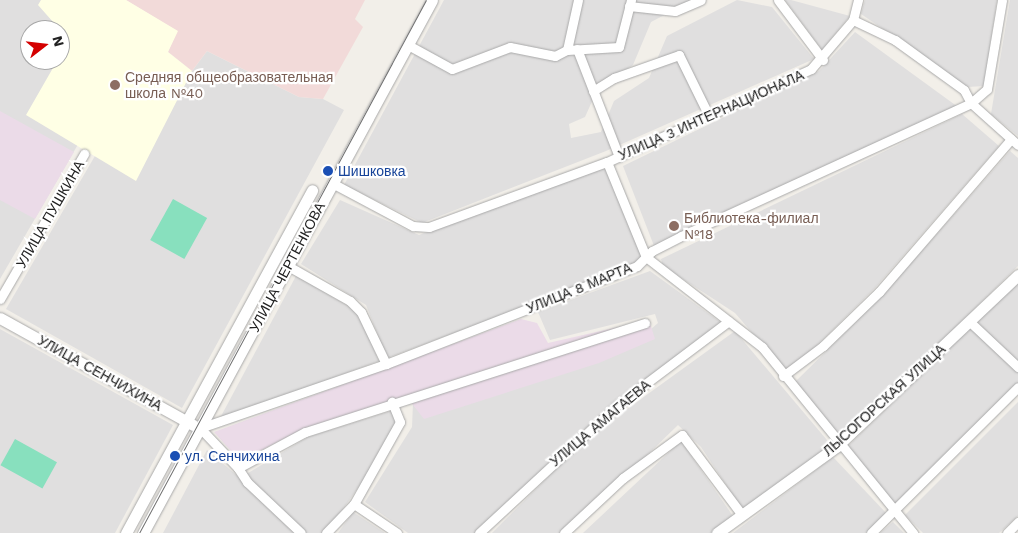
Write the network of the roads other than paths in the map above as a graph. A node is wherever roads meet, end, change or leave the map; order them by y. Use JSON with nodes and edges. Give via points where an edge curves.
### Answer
{"nodes":[{"id":1,"x":432,"y":0,"type":"edge"},
{"id":2,"x":578,"y":0,"type":"edge"},
{"id":3,"x":701,"y":0,"type":"edge"},
{"id":4,"x":778,"y":0,"type":"edge"},
{"id":5,"x":858,"y":0,"type":"edge"},
{"id":6,"x":1002,"y":0,"type":"edge"},
{"id":7,"x":630,"y":3,"type":"edge"},
{"id":8,"x":688,"y":3,"type":"edge"},
{"id":9,"x":853,"y":20,"type":"junction"},
{"id":10,"x":408,"y":45,"type":"junction"},
{"id":11,"x":576,"y":49,"type":"junction"},
{"id":12,"x":566,"y":50,"type":"junction"},
{"id":13,"x":823,"y":60,"type":"junction"},
{"id":14,"x":593,"y":91,"type":"junction"},
{"id":15,"x":971,"y":103,"type":"junction"},
{"id":16,"x":709,"y":116,"type":"junction"},
{"id":17,"x":1014,"y":142,"type":"edge"},
{"id":18,"x":84,"y":154,"type":"dead end"},
{"id":19,"x":619,"y":157,"type":"junction"},
{"id":20,"x":607,"y":162,"type":"junction"},
{"id":21,"x":332,"y":183,"type":"junction"},
{"id":22,"x":312,"y":190,"type":"dead end"},
{"id":23,"x":646,"y":257,"type":"junction"},
{"id":24,"x":288,"y":266,"type":"junction"},
{"id":25,"x":1018,"y":275,"type":"edge"},
{"id":26,"x":0,"y":299,"type":"edge"},
{"id":27,"x":0,"y":318,"type":"edge"},
{"id":28,"x":729,"y":321,"type":"junction"},
{"id":29,"x":970,"y":322,"type":"junction"},
{"id":30,"x":646,"y":323,"type":"dead end"},
{"id":31,"x":386,"y":364,"type":"junction"},
{"id":32,"x":1018,"y":368,"type":"edge"},
{"id":33,"x":783,"y":376,"type":"junction"},
{"id":34,"x":1018,"y":387,"type":"edge"},
{"id":35,"x":392,"y":402,"type":"junction"},
{"id":36,"x":186,"y":421,"type":"junction"},
{"id":37,"x":200,"y":428,"type":"junction"},
{"id":38,"x":837,"y":446,"type":"junction"},
{"id":39,"x":238,"y":468,"type":"junction"},
{"id":40,"x":354,"y":504,"type":"junction"},
{"id":41,"x":895,"y":513,"type":"junction"},
{"id":42,"x":742,"y":516,"type":"junction"},
{"id":43,"x":1018,"y":522,"type":"edge"},
{"id":44,"x":126,"y":533,"type":"edge"},
{"id":45,"x":143,"y":533,"type":"edge"},
{"id":46,"x":301,"y":533,"type":"edge"},
{"id":47,"x":326,"y":533,"type":"edge"},
{"id":48,"x":397,"y":533,"type":"edge"},
{"id":49,"x":479,"y":533,"type":"edge"},
{"id":50,"x":564,"y":533,"type":"edge"},
{"id":51,"x":717,"y":533,"type":"edge"},
{"id":52,"x":871,"y":533,"type":"edge"},
{"id":53,"x":914,"y":533,"type":"edge"},
{"id":54,"x":1007,"y":533,"type":"edge"}],
"edges":[{"from":1,"to":10,"type":"street","name":"УЛИЦА ЧЕРТЕНКОВА"},
{"from":2,"to":12,"type":"street"},
{"from":3,"to":8,"type":"street"},
{"from":4,"to":13,"type":"street"},
{"from":5,"to":9,"type":"street"},
{"from":6,"to":15,"type":"street","via":[[987,89]]},
{"from":7,"to":8,"type":"street","via":[[675,11]]},
{"from":7,"to":11,"type":"street","via":[[619,47]]},
{"from":9,"to":13,"type":"street","name":"УЛИЦА 3 ИНТЕРНАЦИОНАЛА"},
{"from":9,"to":15,"type":"street","via":[[895,40],[964,90]]},
{"from":10,"to":12,"type":"street","via":[[452,69],[510,47],[554,56]]},
{"from":10,"to":21,"type":"street","name":"УЛИЦА ЧЕРТЕНКОВА"},
{"from":11,"to":12,"type":"street"},
{"from":11,"to":14,"type":"street"},
{"from":13,"to":16,"type":"street","name":"УЛИЦА 3 ИНТЕРНАЦИОНАЛА","via":[[811,70]]},
{"from":14,"to":16,"type":"street","via":[[614,78],[679,55]]},
{"from":14,"to":19,"type":"street"},
{"from":15,"to":17,"type":"street"},
{"from":15,"to":23,"type":"street","name":"УЛИЦА 8 МАРТА","via":[[681,236]]},
{"from":16,"to":19,"type":"street","name":"УЛИЦА 3 ИНТЕРНАЦИОНАЛА"},
{"from":17,"to":33,"type":"street","via":[[879,292],[823,346]]},
{"from":18,"to":26,"type":"street","name":"УЛИЦА ПУШКИНА"},
{"from":19,"to":20,"type":"street","name":"УЛИЦА 3 ИНТЕРНАЦИОНАЛА"},
{"from":20,"to":21,"type":"street","name":"УЛИЦА 3 ИНТЕРНАЦИОНАЛА","via":[[420,229]]},
{"from":20,"to":23,"type":"street","name":"УЛИЦА 3 ИНТЕРНАЦИОНАЛА"},
{"from":21,"to":24,"type":"street","name":"УЛИЦА ЧЕРТЕНКОВА"},
{"from":22,"to":36,"type":"street"},
{"from":23,"to":28,"type":"street"},
{"from":23,"to":31,"type":"street","name":"УЛИЦА 8 МАРТА","via":[[637,266]]},
{"from":24,"to":31,"type":"street","via":[[356,306]]},
{"from":24,"to":37,"type":"street","name":"УЛИЦА ЧЕРТЕНКОВА"},
{"from":25,"to":29,"type":"street","name":"ЛЫСОГОРСКАЯ УЛИЦА"},
{"from":27,"to":36,"type":"street","name":"УЛИЦА СЕНЧИХИНА"},
{"from":28,"to":33,"type":"street","via":[[762,348]]},
{"from":28,"to":49,"type":"street","name":"УЛИЦА АМАГАЕВА","via":[[616,406]]},
{"from":29,"to":32,"type":"street"},
{"from":29,"to":38,"type":"street","name":"ЛЫСОГОРСКАЯ УЛИЦА"},
{"from":30,"to":35,"type":"street"},
{"from":31,"to":37,"type":"street","name":"УЛИЦА 8 МАРТА"},
{"from":33,"to":38,"type":"street"},
{"from":34,"to":41,"type":"street"},
{"from":35,"to":39,"type":"street","via":[[305,432]]},
{"from":35,"to":40,"type":"street","via":[[400,422]]},
{"from":36,"to":37,"type":"street","name":"УЛИЦА СЕНЧИХИНА"},
{"from":36,"to":44,"type":"street"},
{"from":37,"to":39,"type":"street"},
{"from":37,"to":45,"type":"street","name":"УЛИЦА ЧЕРТЕНКОВА"},
{"from":38,"to":41,"type":"street"},
{"from":38,"to":42,"type":"street","name":"ЛЫСОГОРСКАЯ УЛИЦА"},
{"from":39,"to":46,"type":"street","via":[[247,482]]},
{"from":40,"to":47,"type":"street"},
{"from":40,"to":48,"type":"street"},
{"from":41,"to":52,"type":"street"},
{"from":41,"to":53,"type":"street"},
{"from":42,"to":50,"type":"street","via":[[682,434],[623,478]]},
{"from":42,"to":51,"type":"street","name":"ЛЫСОГОРСКАЯ УЛИЦА"},
{"from":43,"to":54,"type":"street"}]}
